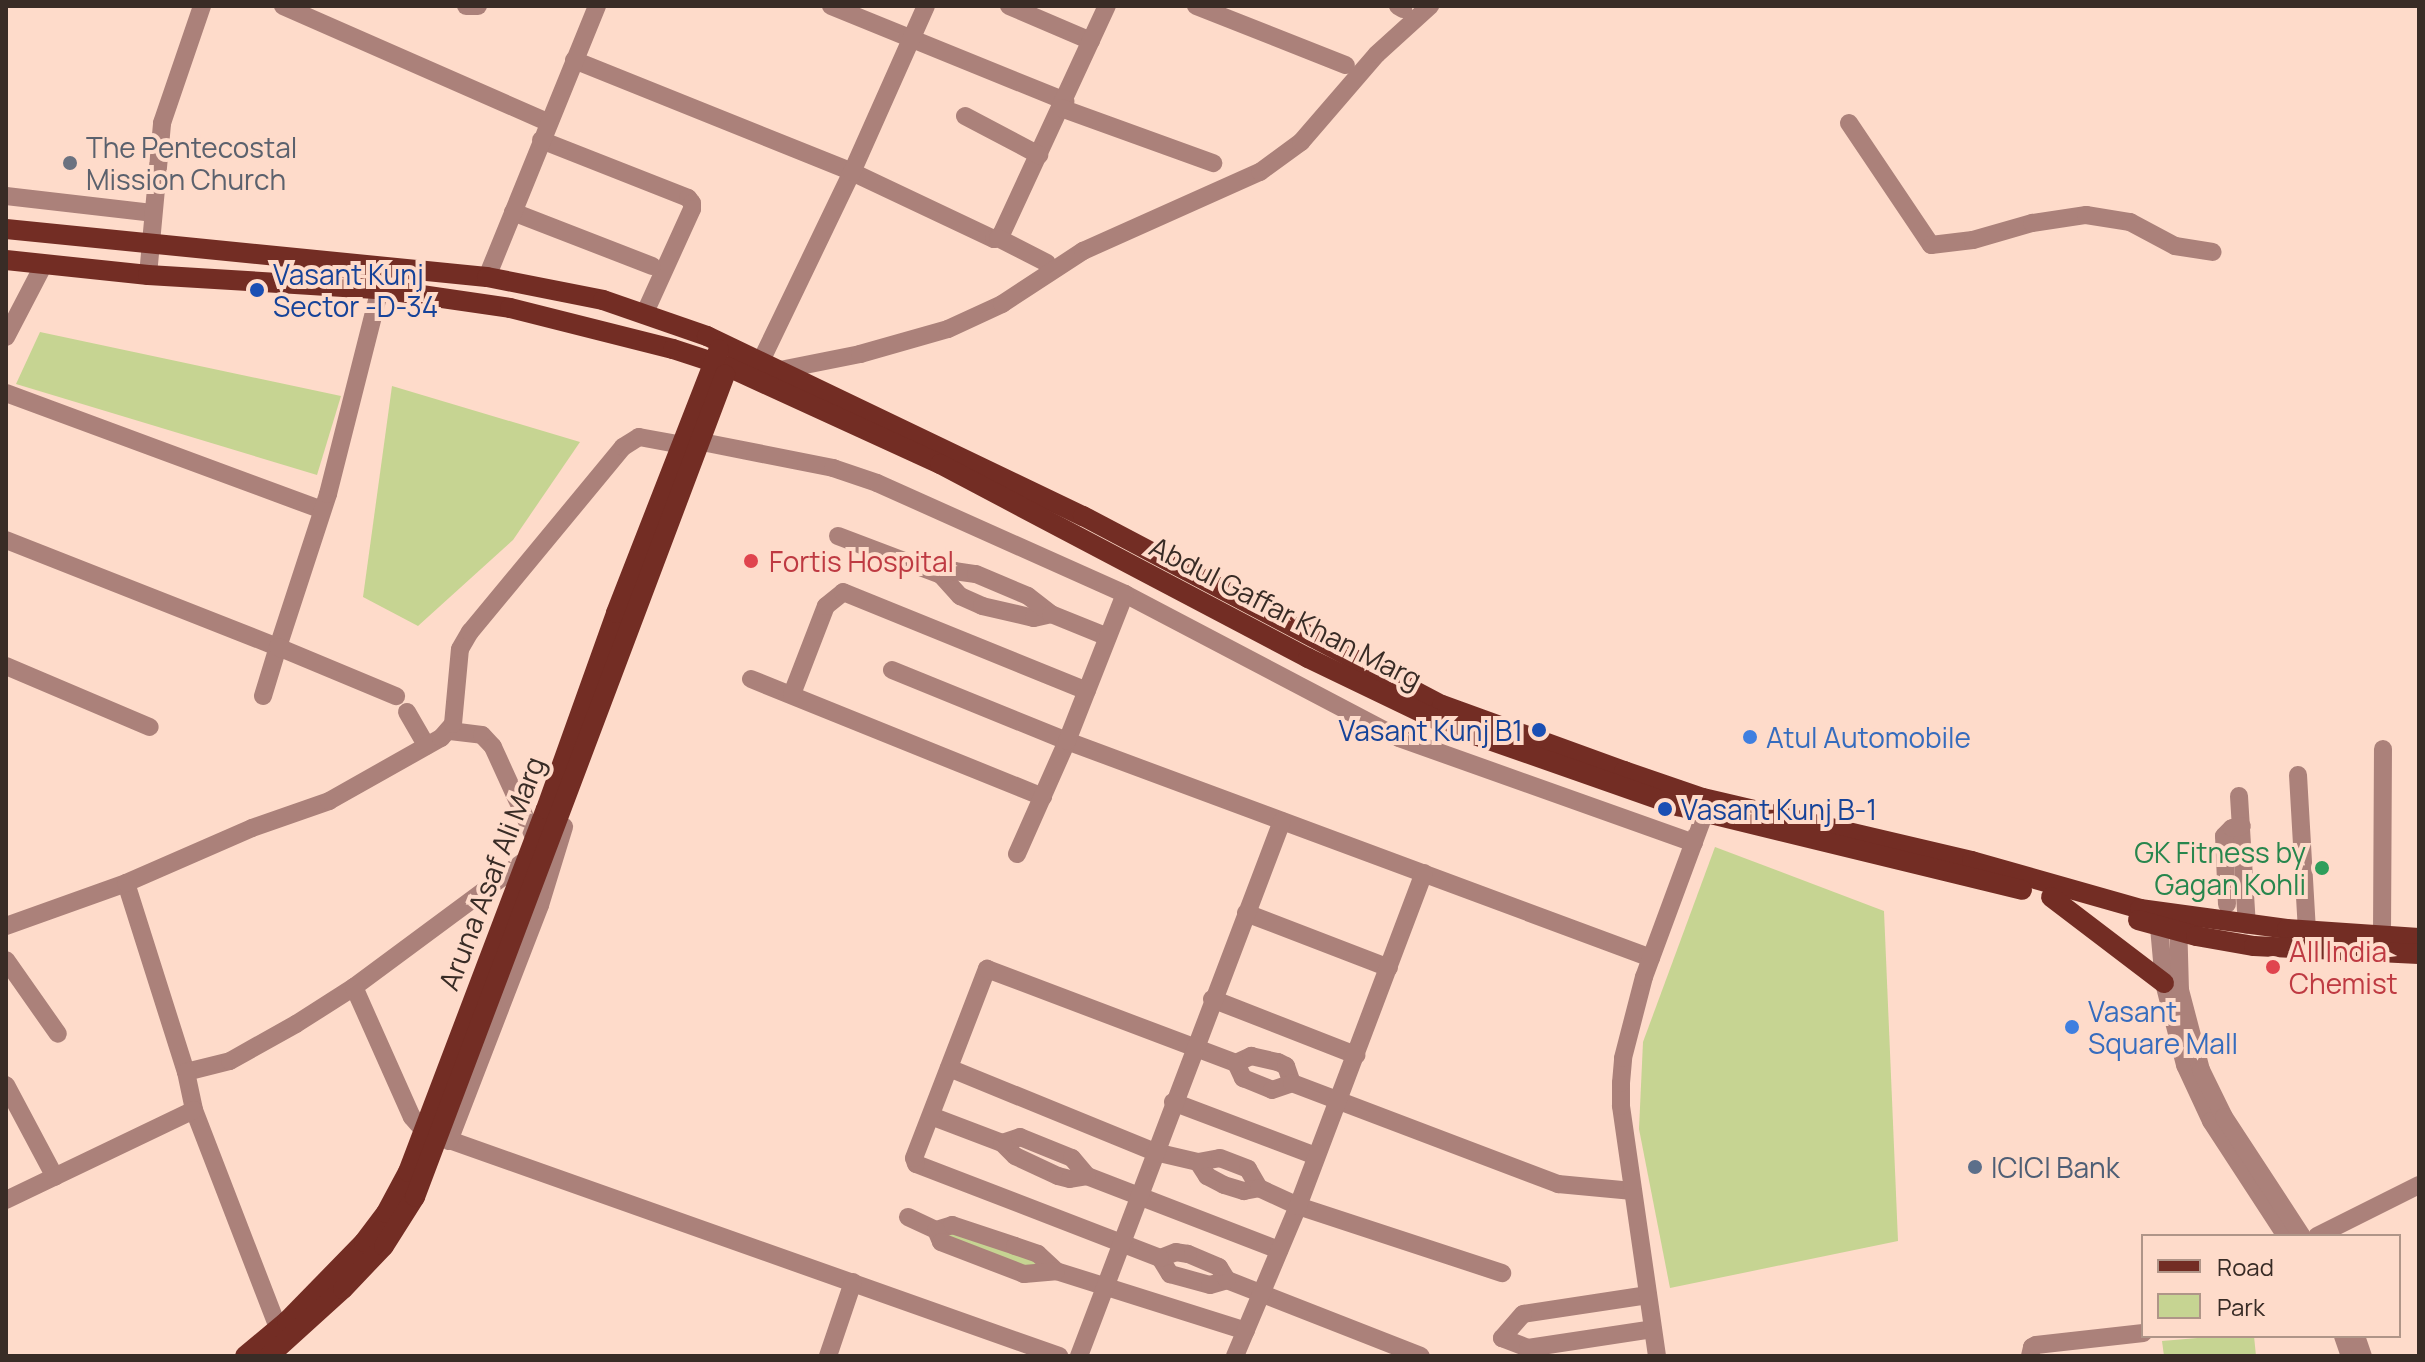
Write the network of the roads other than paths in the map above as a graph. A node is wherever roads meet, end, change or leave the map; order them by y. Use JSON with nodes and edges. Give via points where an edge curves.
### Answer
{"nodes":[{"id":1,"x":202,"y":6,"type":"edge"},
{"id":2,"x":283,"y":6,"type":"edge"},
{"id":3,"x":466,"y":6,"type":"edge"},
{"id":4,"x":478,"y":6,"type":"edge"},
{"id":5,"x":597,"y":6,"type":"edge"},
{"id":6,"x":831,"y":6,"type":"edge"},
{"id":7,"x":926,"y":6,"type":"edge"},
{"id":8,"x":1009,"y":6,"type":"edge"},
{"id":9,"x":1107,"y":6,"type":"edge"},
{"id":10,"x":1196,"y":6,"type":"edge"},
{"id":11,"x":1430,"y":6,"type":"edge"},
{"id":12,"x":911,"y":39,"type":"junction"},
{"id":13,"x":1091,"y":41,"type":"junction"},
{"id":14,"x":574,"y":60,"type":"junction"},
{"id":15,"x":1346,"y":65,"type":"dead end"},
{"id":16,"x":1063,"y":105,"type":"junction"},
{"id":17,"x":965,"y":116,"type":"dead end"},
{"id":18,"x":1849,"y":123,"type":"dead end"},
{"id":19,"x":544,"y":131,"type":"junction"},
{"id":20,"x":1039,"y":155,"type":"junction"},
{"id":21,"x":1213,"y":163,"type":"dead end"},
{"id":22,"x":852,"y":172,"type":"junction"},
{"id":23,"x":6,"y":196,"type":"edge"},
{"id":24,"x":513,"y":212,"type":"junction"},
{"id":25,"x":152,"y":213,"type":"junction"},
{"id":26,"x":6,"y":229,"type":"edge"},
{"id":27,"x":998,"y":238,"type":"junction"},
{"id":28,"x":149,"y":244,"type":"junction"},
{"id":29,"x":2213,"y":252,"type":"dead end"},
{"id":30,"x":6,"y":260,"type":"edge"},
{"id":31,"x":1047,"y":263,"type":"dead end"},
{"id":32,"x":44,"y":264,"type":"junction"},
{"id":33,"x":652,"y":266,"type":"dead end"},
{"id":34,"x":148,"y":275,"type":"junction"},
{"id":35,"x":487,"y":277,"type":"junction"},
{"id":36,"x":380,"y":289,"type":"junction"},
{"id":37,"x":15,"y":303,"type":"edge"},
{"id":38,"x":644,"y":315,"type":"junction"},
{"id":39,"x":6,"y":337,"type":"edge"},
{"id":40,"x":673,"y":349,"type":"junction"},
{"id":41,"x":721,"y":351,"type":"junction"},
{"id":42,"x":767,"y":373,"type":"junction"},
{"id":43,"x":6,"y":393,"type":"edge"},
{"id":44,"x":710,"y":395,"type":"junction"},
{"id":45,"x":692,"y":444,"type":"junction"},
{"id":46,"x":322,"y":510,"type":"junction"},
{"id":47,"x":838,"y":536,"type":"dead end"},
{"id":48,"x":6,"y":540,"type":"edge"},
{"id":49,"x":941,"y":575,"type":"junction"},
{"id":50,"x":1125,"y":594,"type":"junction"},
{"id":51,"x":1051,"y":614,"type":"junction"},
{"id":52,"x":641,"y":622,"type":"dead end"},
{"id":53,"x":1108,"y":637,"type":"junction"},
{"id":54,"x":278,"y":647,"type":"junction"},
{"id":55,"x":6,"y":666,"type":"edge"},
{"id":56,"x":892,"y":670,"type":"dead end"},
{"id":57,"x":751,"y":679,"type":"dead end"},
{"id":58,"x":1087,"y":691,"type":"junction"},
{"id":59,"x":792,"y":694,"type":"junction"},
{"id":60,"x":263,"y":696,"type":"dead end"},
{"id":61,"x":396,"y":696,"type":"dead end"},
{"id":62,"x":407,"y":712,"type":"dead end"},
{"id":63,"x":144,"y":724,"type":"dead end"},
{"id":64,"x":450,"y":731,"type":"junction"},
{"id":65,"x":1067,"y":741,"type":"junction"},
{"id":66,"x":427,"y":746,"type":"junction"},
{"id":67,"x":2383,"y":749,"type":"dead end"},
{"id":68,"x":2298,"y":775,"type":"dead end"},
{"id":69,"x":2239,"y":796,"type":"dead end"},
{"id":70,"x":1043,"y":797,"type":"junction"},
{"id":71,"x":1705,"y":812,"type":"junction"},
{"id":72,"x":1282,"y":821,"type":"junction"},
{"id":73,"x":2242,"y":826,"type":"junction"},
{"id":74,"x":1694,"y":843,"type":"junction"},
{"id":75,"x":531,"y":849,"type":"junction"},
{"id":76,"x":1017,"y":854,"type":"dead end"},
{"id":77,"x":1424,"y":873,"type":"junction"},
{"id":78,"x":126,"y":883,"type":"junction"},
{"id":79,"x":2051,"y":897,"type":"junction"},
{"id":80,"x":2227,"y":904,"type":"dead end"},
{"id":81,"x":1246,"y":913,"type":"junction"},
{"id":82,"x":2169,"y":922,"type":"junction"},
{"id":83,"x":2247,"y":925,"type":"junction"},
{"id":84,"x":6,"y":926,"type":"edge"},
{"id":85,"x":2307,"y":931,"type":"junction"},
{"id":86,"x":2382,"y":936,"type":"junction"},
{"id":87,"x":2419,"y":938,"type":"edge"},
{"id":88,"x":2419,"y":954,"type":"edge"},
{"id":89,"x":1651,"y":958,"type":"junction"},
{"id":90,"x":6,"y":960,"type":"edge"},
{"id":91,"x":1389,"y":968,"type":"junction"},
{"id":92,"x":2164,"y":983,"type":"junction"},
{"id":93,"x":354,"y":987,"type":"junction"},
{"id":94,"x":1212,"y":999,"type":"junction"},
{"id":95,"x":58,"y":1034,"type":"dead end"},
{"id":96,"x":1193,"y":1050,"type":"junction"},
{"id":97,"x":1356,"y":1055,"type":"junction"},
{"id":98,"x":1236,"y":1063,"type":"junction"},
{"id":99,"x":949,"y":1068,"type":"junction"},
{"id":100,"x":186,"y":1072,"type":"junction"},
{"id":101,"x":1292,"y":1083,"type":"junction"},
{"id":102,"x":6,"y":1085,"type":"edge"},
{"id":103,"x":1173,"y":1102,"type":"junction"},
{"id":104,"x":1338,"y":1102,"type":"junction"},
{"id":105,"x":194,"y":1110,"type":"junction"},
{"id":106,"x":931,"y":1116,"type":"junction"},
{"id":107,"x":437,"y":1136,"type":"junction"},
{"id":108,"x":1155,"y":1152,"type":"junction"},
{"id":109,"x":1316,"y":1156,"type":"junction"},
{"id":110,"x":55,"y":1177,"type":"junction"},
{"id":111,"x":2419,"y":1185,"type":"edge"},
{"id":112,"x":1633,"y":1191,"type":"junction"},
{"id":113,"x":1138,"y":1198,"type":"junction"},
{"id":114,"x":6,"y":1200,"type":"edge"},
{"id":115,"x":1298,"y":1206,"type":"junction"},
{"id":116,"x":908,"y":1217,"type":"dead end"},
{"id":117,"x":2285,"y":1234,"type":"edge"},
{"id":118,"x":2301,"y":1234,"type":"edge"},
{"id":119,"x":2321,"y":1234,"type":"edge"},
{"id":120,"x":1121,"y":1243,"type":"junction"},
{"id":121,"x":1279,"y":1250,"type":"junction"},
{"id":122,"x":1502,"y":1273,"type":"dead end"},
{"id":123,"x":853,"y":1282,"type":"junction"},
{"id":124,"x":1104,"y":1289,"type":"junction"},
{"id":125,"x":1263,"y":1292,"type":"junction"},
{"id":126,"x":1648,"y":1295,"type":"junction"},
{"id":127,"x":278,"y":1328,"type":"junction"},
{"id":128,"x":1653,"y":1329,"type":"junction"},
{"id":129,"x":1246,"y":1331,"type":"junction"},
{"id":130,"x":2141,"y":1333,"type":"edge"},
{"id":131,"x":1527,"y":1352,"type":"edge"},
{"id":132,"x":245,"y":1356,"type":"edge"},
{"id":133,"x":269,"y":1356,"type":"edge"},
{"id":134,"x":828,"y":1356,"type":"edge"},
{"id":135,"x":1059,"y":1356,"type":"edge"},
{"id":136,"x":1079,"y":1356,"type":"edge"},
{"id":137,"x":1235,"y":1356,"type":"edge"},
{"id":138,"x":1421,"y":1356,"type":"edge"},
{"id":139,"x":1657,"y":1356,"type":"edge"},
{"id":140,"x":2030,"y":1356,"type":"edge"}],
"edges":[{"from":1,"to":25,"type":"street","via":[[162,123]]},
{"from":2,"to":19,"type":"street"},
{"from":3,"to":4,"type":"street"},
{"from":5,"to":14,"type":"street"},
{"from":6,"to":12,"type":"street"},
{"from":7,"to":12,"type":"street"},
{"from":8,"to":13,"type":"street"},
{"from":9,"to":13,"type":"street"},
{"from":10,"to":15,"type":"street"},
{"from":11,"to":42,"type":"street","via":[[1368,62],[1301,142],[1260,172],[1090,248],[1002,304],[948,329]]},
{"from":12,"to":16,"type":"street"},
{"from":12,"to":22,"type":"street"},
{"from":13,"to":16,"type":"street"},
{"from":14,"to":19,"type":"street"},
{"from":14,"to":22,"type":"street"},
{"from":16,"to":20,"type":"street"},
{"from":16,"to":21,"type":"street"},
{"from":17,"to":20,"type":"street"},
{"from":18,"to":29,"type":"street","via":[[1931,245],[2086,215],[2130,222],[2175,246]]},
{"from":19,"to":24,"type":"street"},
{"from":19,"to":38,"type":"street","via":[[692,203]]},
{"from":20,"to":27,"type":"street"},
{"from":22,"to":27,"type":"street","via":[[990,239]]},
{"from":22,"to":42,"type":"street","via":[[783,316]]},
{"from":23,"to":25,"type":"street"},
{"from":24,"to":33,"type":"street"},
{"from":24,"to":35,"type":"street"},
{"from":25,"to":28,"type":"street"},
{"from":26,"to":28,"type":"main road","name":"Abdul Gaffar Khan Marg"},
{"from":27,"to":31,"type":"street"},
{"from":28,"to":34,"type":"street"},
{"from":28,"to":35,"type":"main road","name":"Abdul Gaffar Khan Marg"},
{"from":30,"to":32,"type":"main road"},
{"from":32,"to":34,"type":"main road","name":"Abdul Gaffar Khan Marg"},
{"from":32,"to":37,"type":"street"},
{"from":34,"to":36,"type":"main road","name":"Abdul Gaffar Khan Marg"},
{"from":35,"to":38,"type":"main road","name":"Abdul Gaffar Khan Marg","via":[[574,292]]},
{"from":36,"to":40,"type":"main road","name":"Abdul Gaffar Khan Marg","via":[[510,308]]},
{"from":36,"to":46,"type":"street"},
{"from":37,"to":39,"type":"street"},
{"from":38,"to":41,"type":"main road","name":"Abdul Gaffar Khan Marg"},
{"from":40,"to":41,"type":"main road","name":"Abdul Gaffar Khan Marg"},
{"from":40,"to":44,"type":"main road","via":[[698,367]]},
{"from":41,"to":42,"type":"main road","name":"Abdul Gaffar Khan Marg"},
{"from":41,"to":44,"type":"main road","name":"Aruna Asaf Ali Marg"},
{"from":42,"to":44,"type":"main road","via":[[739,389]]},
{"from":42,"to":71,"type":"main road","name":"Abdul Gaffar Khan Marg","via":[[1410,709],[1541,760]]},
{"from":42,"to":82,"type":"main road","name":"Abdul Gaffar Khan Marg","via":[[1083,516],[1364,667],[1473,717],[1703,798],[1944,854]]},
{"from":43,"to":46,"type":"street"},
{"from":44,"to":45,"type":"main road","name":"Aruna Asaf Ali Marg"},
{"from":45,"to":50,"type":"street","via":[[833,468],[877,483]]},
{"from":45,"to":64,"type":"street","via":[[639,437],[623,447],[470,632],[460,649]]},
{"from":45,"to":75,"type":"main road","name":"Aruna Asaf Ali Marg","via":[[616,613]]},
{"from":45,"to":107,"type":"main road","name":"Aruna Asaf Ali Marg"},
{"from":46,"to":54,"type":"street"},
{"from":47,"to":49,"type":"street"},
{"from":48,"to":54,"type":"street"},
{"from":49,"to":51,"type":"street","via":[[976,574],[1028,596]]},
{"from":49,"to":51,"type":"street","via":[[960,596],[982,606],[1034,618]]},
{"from":50,"to":53,"type":"street"},
{"from":50,"to":74,"type":"street","via":[[1399,738]]},
{"from":51,"to":53,"type":"street"},
{"from":52,"to":107,"type":"street","via":[[592,744],[540,905]]},
{"from":53,"to":58,"type":"street"},
{"from":54,"to":60,"type":"street"},
{"from":54,"to":61,"type":"street"},
{"from":55,"to":63,"type":"street"},
{"from":56,"to":65,"type":"street"},
{"from":57,"to":59,"type":"street"},
{"from":58,"to":59,"type":"street","via":[[843,592],[826,606]]},
{"from":58,"to":65,"type":"street"},
{"from":59,"to":70,"type":"street"},
{"from":62,"to":66,"type":"street"},
{"from":64,"to":66,"type":"street"},
{"from":64,"to":75,"type":"street","via":[[482,735],[493,747]]},
{"from":65,"to":70,"type":"street"},
{"from":65,"to":72,"type":"street"},
{"from":66,"to":78,"type":"street","via":[[329,801]]},
{"from":67,"to":86,"type":"street"},
{"from":68,"to":85,"type":"street"},
{"from":69,"to":73,"type":"street"},
{"from":70,"to":76,"type":"street"},
{"from":71,"to":74,"type":"street"},
{"from":71,"to":79,"type":"main road","name":"Abdul Gaffar Khan Marg"},
{"from":72,"to":77,"type":"street"},
{"from":72,"to":81,"type":"street"},
{"from":73,"to":80,"type":"street","via":[[2224,836]]},
{"from":73,"to":83,"type":"street"},
{"from":74,"to":89,"type":"street"},
{"from":75,"to":93,"type":"street"},
{"from":75,"to":107,"type":"main road","name":"Aruna Asaf Ali Marg"},
{"from":77,"to":89,"type":"street"},
{"from":77,"to":91,"type":"street"},
{"from":78,"to":84,"type":"street"},
{"from":78,"to":100,"type":"street"},
{"from":79,"to":82,"type":"main road","name":"Abdul Gaffar Khan Marg"},
{"from":79,"to":92,"type":"main road"},
{"from":81,"to":91,"type":"street"},
{"from":81,"to":94,"type":"street"},
{"from":82,"to":83,"type":"main road","name":"Abdul Gaffar Khan Marg"},
{"from":82,"to":88,"type":"main road","name":"Abdul Gaffar Khan Marg","via":[[2254,946]]},
{"from":82,"to":92,"type":"street"},
{"from":82,"to":118,"type":"street","via":[[2201,1070],[2224,1117]]},
{"from":83,"to":85,"type":"main road","name":"Abdul Gaffar Khan Marg"},
{"from":85,"to":86,"type":"main road","name":"Abdul Gaffar Khan Marg"},
{"from":86,"to":87,"type":"main road","name":"Abdul Gaffar Khan Marg"},
{"from":89,"to":112,"type":"street","via":[[1621,1083]]},
{"from":90,"to":95,"type":"street"},
{"from":91,"to":97,"type":"street"},
{"from":92,"to":117,"type":"street","via":[[2176,1039],[2204,1108]]},
{"from":93,"to":100,"type":"street","via":[[257,1047],[222,1064]]},
{"from":93,"to":107,"type":"street","via":[[412,1117]]},
{"from":94,"to":96,"type":"street"},
{"from":94,"to":97,"type":"street"},
{"from":96,"to":98,"type":"street"},
{"from":96,"to":99,"type":"street","via":[[987,969]]},
{"from":96,"to":103,"type":"street"},
{"from":97,"to":104,"type":"street"},
{"from":98,"to":101,"type":"street","via":[[1243,1078],[1272,1090]]},
{"from":98,"to":101,"type":"street","via":[[1251,1056],[1278,1062],[1286,1066]]},
{"from":99,"to":106,"type":"street"},
{"from":99,"to":108,"type":"street"},
{"from":100,"to":105,"type":"street"},
{"from":101,"to":104,"type":"street"},
{"from":102,"to":110,"type":"street"},
{"from":103,"to":108,"type":"street"},
{"from":103,"to":109,"type":"street"},
{"from":104,"to":109,"type":"street"},
{"from":104,"to":112,"type":"street","via":[[1558,1184]]},
{"from":105,"to":110,"type":"street"},
{"from":105,"to":127,"type":"street"},
{"from":106,"to":113,"type":"street","via":[[1002,1143],[1046,1171],[1070,1179],[1087,1176]]},
{"from":106,"to":120,"type":"street","via":[[914,1158],[918,1166]]},
{"from":107,"to":123,"type":"street"},
{"from":107,"to":127,"type":"main road","name":"Aruna Asaf Ali Marg","via":[[364,1242]]},
{"from":107,"to":133,"type":"main road","name":"Aruna Asaf Ali Marg","via":[[415,1197],[384,1246]]},
{"from":108,"to":113,"type":"street"},
{"from":108,"to":115,"type":"street","via":[[1198,1162],[1207,1176],[1224,1185],[1244,1191],[1259,1188]]},
{"from":109,"to":115,"type":"street"},
{"from":110,"to":114,"type":"street"},
{"from":111,"to":119,"type":"street"},
{"from":112,"to":126,"type":"street"},
{"from":113,"to":120,"type":"street"},
{"from":113,"to":121,"type":"street"},
{"from":115,"to":121,"type":"street"},
{"from":115,"to":122,"type":"street"},
{"from":116,"to":124,"type":"street","via":[[936,1230],[952,1225],[1038,1254],[1056,1271]]},
{"from":120,"to":124,"type":"street"},
{"from":120,"to":125,"type":"street","via":[[1160,1258],[1165,1270],[1181,1277],[1210,1285],[1227,1280]]},
{"from":121,"to":125,"type":"street"},
{"from":123,"to":134,"type":"street"},
{"from":123,"to":135,"type":"street"},
{"from":124,"to":129,"type":"street"},
{"from":124,"to":136,"type":"street"},
{"from":125,"to":129,"type":"street"},
{"from":125,"to":138,"type":"street"},
{"from":126,"to":128,"type":"street"},
{"from":126,"to":131,"type":"street","via":[[1523,1314],[1502,1338]]},
{"from":127,"to":132,"type":"main road","name":"Aruna Asaf Ali Marg"},
{"from":128,"to":131,"type":"street"},
{"from":128,"to":139,"type":"street"},
{"from":129,"to":137,"type":"street"},
{"from":130,"to":140,"type":"street","via":[[2036,1345]]}]}
